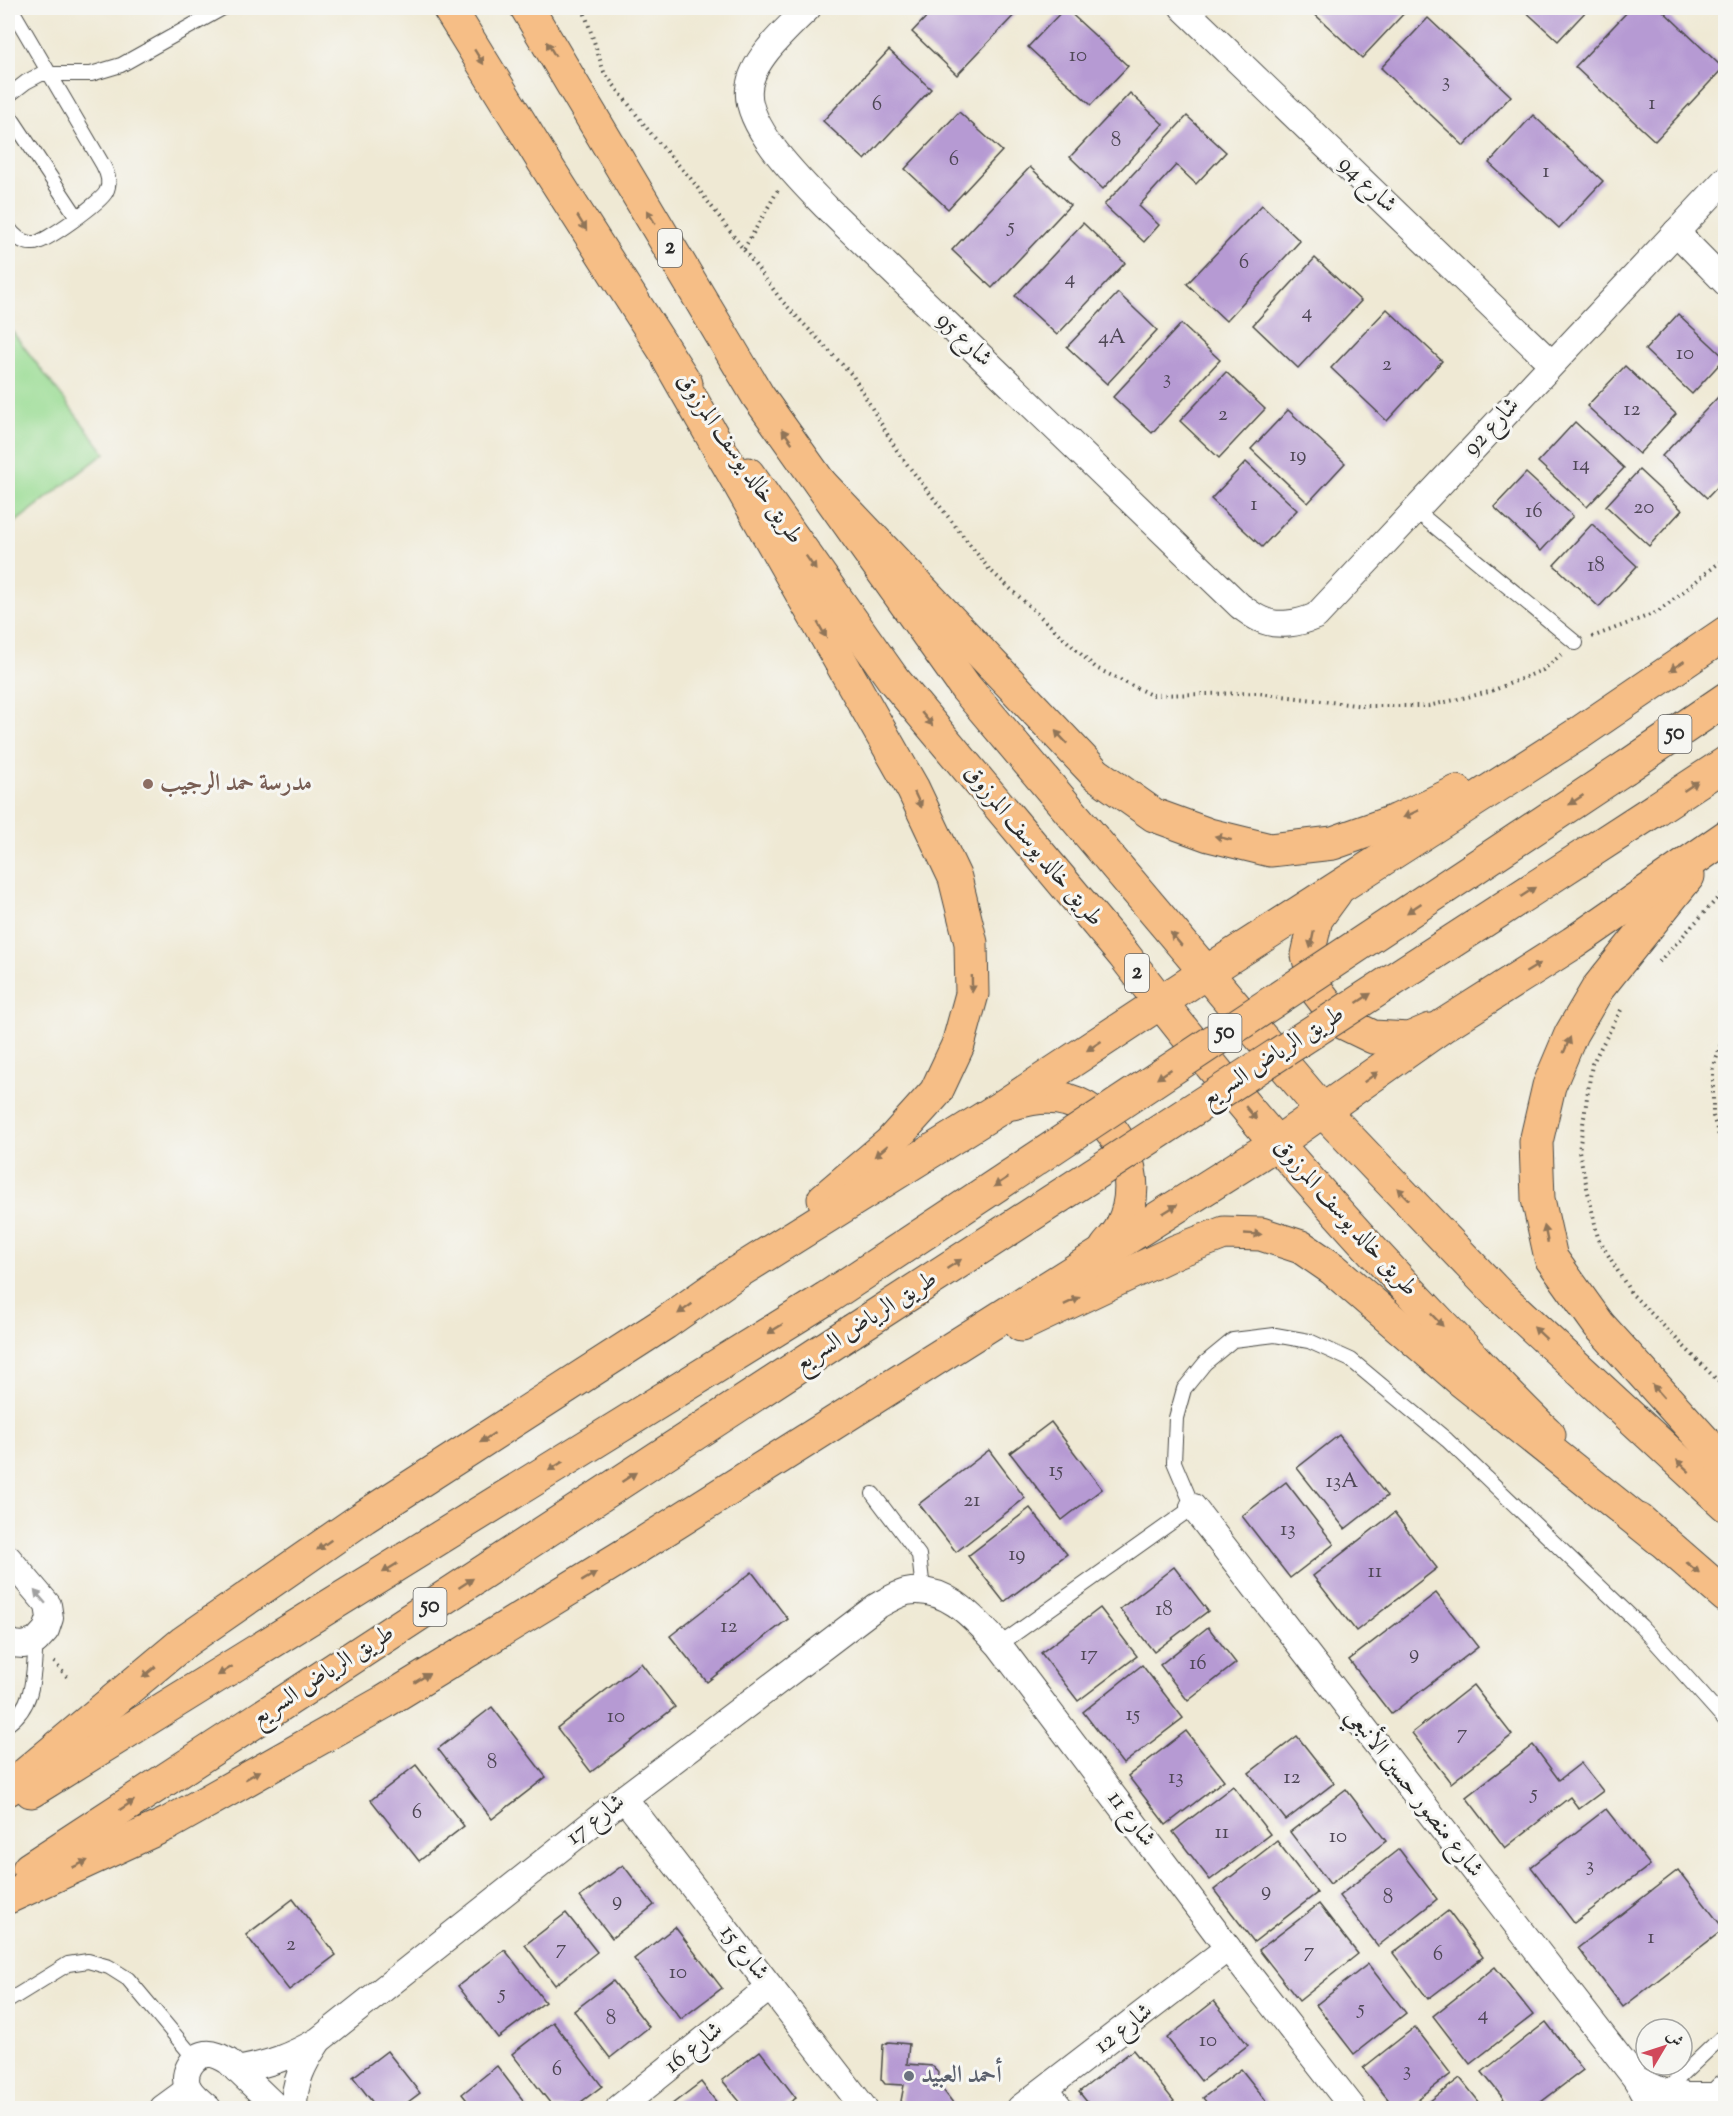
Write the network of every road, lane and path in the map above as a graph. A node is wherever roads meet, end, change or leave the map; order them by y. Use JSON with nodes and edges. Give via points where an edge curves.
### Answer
{"nodes":[{"id":1,"x":11,"y":8,"type":"edge"},
{"id":2,"x":223,"y":8,"type":"edge"},
{"id":3,"x":449,"y":8,"type":"edge"},
{"id":4,"x":527,"y":8,"type":"edge"},
{"id":5,"x":584,"y":8,"type":"edge"},
{"id":6,"x":808,"y":8,"type":"edge"},
{"id":7,"x":1182,"y":8,"type":"edge"},
{"id":8,"x":50,"y":73,"type":"junction"},
{"id":9,"x":8,"y":96,"type":"edge"},
{"id":10,"x":8,"y":113,"type":"edge"},
{"id":11,"x":790,"y":170,"type":"junction"},
{"id":12,"x":1725,"y":179,"type":"edge"},
{"id":13,"x":77,"y":217,"type":"junction"},
{"id":14,"x":8,"y":227,"type":"edge"},
{"id":15,"x":1676,"y":232,"type":"junction"},
{"id":16,"x":744,"y":249,"type":"junction"},
{"id":17,"x":1725,"y":283,"type":"edge"},
{"id":18,"x":669,"y":360,"type":"junction"},
{"id":19,"x":1551,"y":363,"type":"junction"},
{"id":20,"x":820,"y":484,"type":"junction"},
{"id":21,"x":1415,"y":510,"type":"junction"},
{"id":22,"x":1725,"y":557,"type":"edge"},
{"id":23,"x":1240,"y":606,"type":"joint"},
{"id":24,"x":1725,"y":633,"type":"edge"},
{"id":25,"x":1576,"y":643,"type":"junction"},
{"id":26,"x":1725,"y":699,"type":"edge"},
{"id":27,"x":1578,"y":734,"type":"junction"},
{"id":28,"x":1725,"y":763,"type":"edge"},
{"id":29,"x":1719,"y":841,"type":"edge"},
{"id":30,"x":1338,"y":889,"type":"junction"},
{"id":31,"x":1725,"y":890,"type":"edge"},
{"id":32,"x":1657,"y":964,"type":"dead end"},
{"id":33,"x":1205,"y":973,"type":"junction"},
{"id":34,"x":1160,"y":1003,"type":"junction"},
{"id":35,"x":1623,"y":1006,"type":"dead end"},
{"id":36,"x":1444,"y":1025,"type":"junction"},
{"id":37,"x":1725,"y":1028,"type":"edge"},
{"id":38,"x":1005,"y":1105,"type":"junction"},
{"id":39,"x":1323,"y":1111,"type":"junction"},
{"id":40,"x":1276,"y":1143,"type":"junction"},
{"id":41,"x":1725,"y":1159,"type":"edge"},
{"id":42,"x":1103,"y":1251,"type":"junction"},
{"id":43,"x":733,"y":1275,"type":"junction"},
{"id":44,"x":906,"y":1379,"type":"junction"},
{"id":45,"x":1725,"y":1389,"type":"edge"},
{"id":46,"x":1725,"y":1465,"type":"edge"},
{"id":47,"x":873,"y":1494,"type":"dead end"},
{"id":48,"x":1725,"y":1505,"type":"edge"},
{"id":49,"x":1193,"y":1507,"type":"junction"},
{"id":50,"x":1660,"y":1539,"type":"junction"},
{"id":51,"x":8,"y":1558,"type":"edge"},
{"id":52,"x":923,"y":1590,"type":"junction"},
{"id":53,"x":1725,"y":1596,"type":"edge"},
{"id":54,"x":8,"y":1641,"type":"edge"},
{"id":55,"x":36,"y":1641,"type":"junction"},
{"id":56,"x":999,"y":1645,"type":"junction"},
{"id":57,"x":1725,"y":1721,"type":"edge"},
{"id":58,"x":8,"y":1725,"type":"edge"},
{"id":59,"x":8,"y":1789,"type":"edge"},
{"id":60,"x":624,"y":1798,"type":"junction"},
{"id":61,"x":8,"y":1806,"type":"edge"},
{"id":62,"x":8,"y":1883,"type":"edge"},
{"id":63,"x":8,"y":1897,"type":"edge"},
{"id":64,"x":1228,"y":1948,"type":"junction"},
{"id":65,"x":770,"y":1987,"type":"junction"},
{"id":66,"x":8,"y":2001,"type":"edge"},
{"id":67,"x":1725,"y":2033,"type":"edge"},
{"id":68,"x":319,"y":2040,"type":"junction"},
{"id":69,"x":195,"y":2059,"type":"junction"},
{"id":70,"x":237,"y":2070,"type":"junction"},
{"id":71,"x":189,"y":2089,"type":"junction"},
{"id":72,"x":1717,"y":2098,"type":"edge"},
{"id":73,"x":1053,"y":2099,"type":"edge"},
{"id":74,"x":1658,"y":2100,"type":"edge"},
{"id":75,"x":163,"y":2109,"type":"edge"},
{"id":76,"x":208,"y":2109,"type":"edge"},
{"id":77,"x":277,"y":2109,"type":"edge"},
{"id":78,"x":294,"y":2109,"type":"edge"},
{"id":79,"x":619,"y":2109,"type":"edge"},
{"id":80,"x":864,"y":2109,"type":"edge"},
{"id":81,"x":1020,"y":2109,"type":"edge"},
{"id":82,"x":1353,"y":2109,"type":"edge"}],
"edges":[{"from":1,"to":8,"type":"lane"},
{"from":2,"to":8,"type":"lane","via":[[121,65],[91,74]]},
{"from":3,"to":18,"type":"main road","name":"طريق خالد يوسف المرزوق","number":"2","one_way":true},
{"from":20,"to":4,"type":"main road","name":"طريق خالد يوسف المرزوق","number":"2","one_way":true,"via":[[758,396]]},
{"from":5,"to":16,"type":"path","via":[[604,72]]},
{"from":6,"to":11,"type":"street","name":"شارع 95","via":[[770,47],[756,67],[748,89],[753,115]]},
{"from":7,"to":19,"type":"street","name":"شارع 94"},
{"from":8,"to":9,"type":"lane","via":[[33,78]]},
{"from":8,"to":13,"type":"lane","via":[[109,178],[101,199]]},
{"from":10,"to":13,"type":"lane"},
{"from":11,"to":16,"type":"path"},
{"from":11,"to":23,"type":"street","name":"شارع 95"},
{"from":12,"to":15,"type":"street","name":"شارع 92"},
{"from":13,"to":14,"type":"lane","via":[[35,243],[22,241]]},
{"from":15,"to":17,"type":"street"},
{"from":15,"to":19,"type":"street","name":"شارع 92"},
{"from":16,"to":25,"type":"path","via":[[782,301],[854,376],[898,454],[989,569],[1096,668],[1151,695],[1258,693],[1363,706],[1428,706],[1489,693],[1543,670]]},
{"from":18,"to":34,"type":"main road","name":"طريق خالد يوسف المرزوق","number":"2","one_way":true,"via":[[892,679]]},
{"from":18,"to":43,"type":"main road","one_way":true,"via":[[913,789],[955,878],[971,943],[972,994],[958,1046],[936,1092],[890,1143]]},
{"from":19,"to":21,"type":"street","name":"شارع 92"},
{"from":27,"to":20,"type":"main road","one_way":true,"via":[[1398,820],[1333,843],[1270,850],[1209,835],[1154,815],[1096,774]]},
{"from":33,"to":20,"type":"main road","name":"طريق خالد يوسف المرزوق","number":"2","one_way":true,"via":[[966,688]]},
{"from":21,"to":23,"type":"street","name":"شارع 92","via":[[1316,616],[1300,623],[1283,624],[1262,621]]},
{"from":21,"to":25,"type":"lane"},
{"from":22,"to":25,"type":"path","via":[[1658,612]]},
{"from":24,"to":27,"type":"main road","one_way":true},
{"from":26,"to":61,"type":"main road","name":"طريق الرياض السريع","number":"50","one_way":true,"bridge":true,"via":[[825,1299]]},
{"from":27,"to":30,"type":"main road"},
{"from":62,"to":28,"type":"main road","name":"طريق الرياض السريع","number":"50","one_way":true,"bridge":true},
{"from":36,"to":29,"type":"main road","one_way":true,"via":[[1573,943]]},
{"from":46,"to":29,"type":"main road","one_way":true,"via":[[1599,1325],[1551,1258],[1538,1199],[1536,1142],[1550,1086],[1571,1034],[1598,988]]},
{"from":30,"to":33,"type":"main road"},
{"from":30,"to":36,"type":"main road","one_way":true,"via":[[1316,919],[1308,955],[1317,991],[1334,1013],[1373,1037],[1409,1039]]},
{"from":31,"to":32,"type":"path"},
{"from":33,"to":34,"type":"main road"},
{"from":33,"to":39,"type":"main road","name":"طريق خالد يوسف المرزوق","number":"2"},
{"from":34,"to":38,"type":"main road","one_way":true},
{"from":34,"to":40,"type":"main road","name":"طريق خالد يوسف المرزوق","number":"2","one_way":true},
{"from":35,"to":45,"type":"path","via":[[1592,1064],[1579,1151],[1598,1238],[1631,1293]]},
{"from":39,"to":36,"type":"main road","one_way":true},
{"from":37,"to":41,"type":"path","via":[[1713,1069],[1713,1116]]},
{"from":38,"to":42,"type":"main road","via":[[1035,1097],[1067,1100],[1095,1113],[1117,1136],[1130,1165],[1131,1196],[1122,1226]]},
{"from":38,"to":43,"type":"main road"},
{"from":39,"to":40,"type":"main road"},
{"from":48,"to":39,"type":"main road","name":"طريق خالد يوسف المرزوق","number":"2","one_way":true,"via":[[1499,1295]]},
{"from":42,"to":40,"type":"main road","one_way":true},
{"from":40,"to":50,"type":"main road","name":"طريق خالد يوسف المرزوق","number":"2","one_way":true,"via":[[1360,1240],[1534,1421]]},
{"from":42,"to":44,"type":"main road"},
{"from":43,"to":59,"type":"main road","one_way":true,"via":[[364,1517],[184,1642]]},
{"from":44,"to":50,"type":"main road","one_way":true,"via":[[1177,1251],[1224,1233],[1261,1234],[1301,1247],[1333,1269],[1461,1380]]},
{"from":63,"to":44,"type":"main road","one_way":true,"via":[[169,1823],[384,1702]]},
{"from":47,"to":52,"type":"lane","via":[[919,1555]]},
{"from":49,"to":56,"type":"lane"},
{"from":49,"to":57,"type":"lane","via":[[1174,1462],[1176,1418],[1184,1389],[1205,1363],[1233,1340],[1275,1335],[1309,1341],[1351,1360],[1448,1440],[1641,1626]]},
{"from":49,"to":74,"type":"street","name":"شارع منصور حسين الأنبعي","via":[[1636,2079]]},
{"from":50,"to":53,"type":"main road","name":"طريق خالد يوسف المرزوق","number":"2","one_way":true},
{"from":55,"to":51,"type":"street","one_way":true,"via":[[46,1630],[50,1618],[48,1605]]},
{"from":52,"to":56,"type":"street","name":"شارع 11","via":[[967,1610]]},
{"from":52,"to":60,"type":"street","name":"شارع 17","via":[[904,1593],[877,1606]]},
{"from":54,"to":55,"type":"street","via":[[24,1645]]},
{"from":55,"to":58,"type":"lane","via":[[31,1691],[23,1710]]},
{"from":56,"to":64,"type":"street","name":"شارع 11"},
{"from":60,"to":65,"type":"street","name":"شارع 15"},
{"from":60,"to":68,"type":"street","name":"شارع 17"},
{"from":64,"to":73,"type":"street","name":"شارع 12"},
{"from":64,"to":82,"type":"street","name":"شارع 11"},
{"from":65,"to":79,"type":"street","name":"شارع 16"},
{"from":65,"to":80,"type":"street","name":"شارع 15"},
{"from":66,"to":69,"type":"lane","via":[[68,1964],[88,1961],[109,1967],[128,1979]]},
{"from":67,"to":74,"type":"lane"},
{"from":68,"to":70,"type":"street","name":"شارع 17","via":[[292,2056]]},
{"from":68,"to":78,"type":"street","name":"شارع 17","via":[[302,2066],[294,2090]]},
{"from":69,"to":70,"type":"street","via":[[206,2054],[218,2055]]},
{"from":69,"to":71,"type":"street","via":[[188,2068]]},
{"from":70,"to":77,"type":"street"},
{"from":71,"to":75,"type":"street"},
{"from":71,"to":76,"type":"street"},
{"from":72,"to":74,"type":"street","name":"شارع منصور حسين الأنبعي"},
{"from":73,"to":81,"type":"street","name":"شارع 12"}]}
